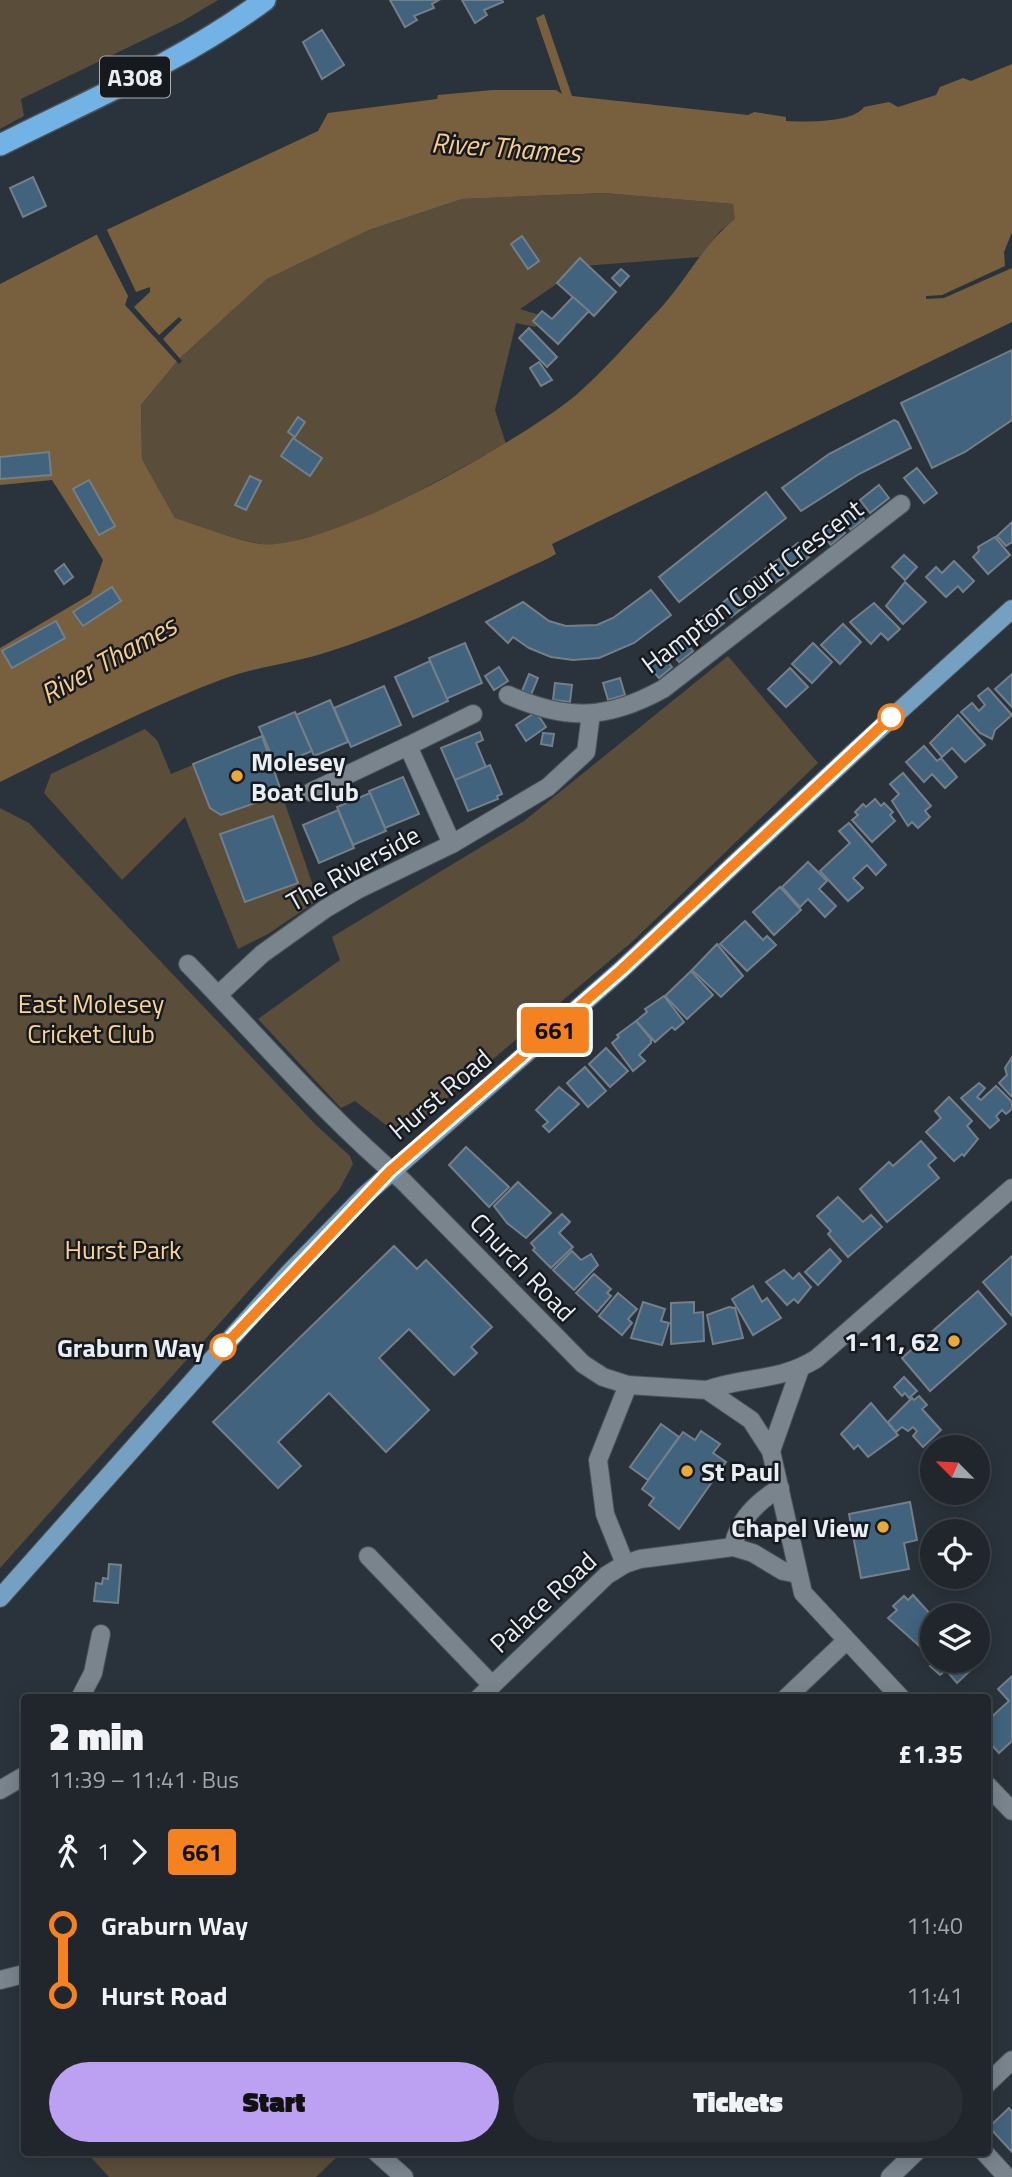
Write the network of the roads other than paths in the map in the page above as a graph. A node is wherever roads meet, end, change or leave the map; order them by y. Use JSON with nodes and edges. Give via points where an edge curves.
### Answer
{"nodes":[{"id":1,"x":265,"y":0,"type":"edge"},
{"id":2,"x":0,"y":145,"type":"edge"},
{"id":3,"x":901,"y":504,"type":"dead end"},
{"id":4,"x":1012,"y":609,"type":"edge"},
{"id":5,"x":509,"y":695,"type":"dead end"},
{"id":6,"x":473,"y":714,"type":"dead end"},
{"id":7,"x":591,"y":714,"type":"junction"},
{"id":8,"x":408,"y":746,"type":"junction"},
{"id":9,"x":311,"y":792,"type":"dead end"},
{"id":10,"x":452,"y":844,"type":"junction"},
{"id":11,"x":188,"y":964,"type":"dead end"},
{"id":12,"x":218,"y":995,"type":"junction"},
{"id":13,"x":390,"y":1171,"type":"junction"},
{"id":14,"x":1012,"y":1188,"type":"edge"},
{"id":15,"x":800,"y":1369,"type":"junction"},
{"id":16,"x":628,"y":1385,"type":"junction"},
{"id":17,"x":707,"y":1390,"type":"junction"},
{"id":18,"x":771,"y":1451,"type":"junction"},
{"id":19,"x":780,"y":1488,"type":"junction"},
{"id":20,"x":733,"y":1547,"type":"junction"},
{"id":21,"x":368,"y":1556,"type":"dead end"},
{"id":22,"x":625,"y":1564,"type":"junction"},
{"id":23,"x":798,"y":1574,"type":"junction"},
{"id":24,"x":0,"y":1598,"type":"edge"},
{"id":25,"x":101,"y":1634,"type":"dead end"},
{"id":26,"x":846,"y":1641,"type":"junction"},
{"id":27,"x":486,"y":1691,"type":"edge"},
{"id":28,"x":82,"y":1694,"type":"edge"},
{"id":29,"x":790,"y":1694,"type":"edge"},
{"id":30,"x":897,"y":1694,"type":"edge"},
{"id":31,"x":21,"y":1778,"type":"edge"},
{"id":32,"x":991,"y":1789,"type":"edge"},
{"id":33,"x":0,"y":1790,"type":"edge"},
{"id":34,"x":1012,"y":1811,"type":"edge"},
{"id":35,"x":21,"y":1975,"type":"edge"},
{"id":36,"x":0,"y":1980,"type":"edge"},
{"id":37,"x":1012,"y":2060,"type":"edge"},
{"id":38,"x":991,"y":2080,"type":"edge"},
{"id":39,"x":380,"y":2156,"type":"edge"},
{"id":40,"x":912,"y":2156,"type":"edge"},
{"id":41,"x":988,"y":2156,"type":"edge"},
{"id":42,"x":404,"y":2177,"type":"edge"},
{"id":43,"x":890,"y":2177,"type":"edge"},
{"id":44,"x":1007,"y":2177,"type":"edge"}],
"edges":[{"from":1,"to":2,"type":"highway","number":"A308","via":[[175,57]]},
{"from":3,"to":7,"type":"street","name":"Hampton Court Crescent","via":[[663,689],[618,709]]},
{"from":4,"to":13,"type":"main road","name":"Hurst Road","via":[[561,1024]]},
{"from":5,"to":7,"type":"street","name":"Hampton Court Crescent","via":[[551,710]]},
{"from":6,"to":8,"type":"street"},
{"from":7,"to":10,"type":"street","name":"The Riverside","via":[[586,752],[548,787]]},
{"from":8,"to":9,"type":"street"},
{"from":8,"to":10,"type":"street","name":"The Riverside"},
{"from":10,"to":12,"type":"street","name":"The Riverside","via":[[325,909],[262,954]]},
{"from":11,"to":12,"type":"street"},
{"from":12,"to":13,"type":"street"},
{"from":13,"to":16,"type":"street","name":"Church Road","via":[[583,1364]]},
{"from":13,"to":24,"type":"main road","name":"Hurst Road","via":[[280,1283]]},
{"from":14,"to":15,"type":"street"},
{"from":15,"to":17,"type":"street"},
{"from":15,"to":18,"type":"street"},
{"from":16,"to":17,"type":"street","name":"Church Road"},
{"from":16,"to":22,"type":"street","via":[[598,1460],[605,1514]]},
{"from":17,"to":18,"type":"street","via":[[751,1420]]},
{"from":18,"to":19,"type":"street"},
{"from":19,"to":20,"type":"street","via":[[757,1504]]},
{"from":19,"to":23,"type":"street"},
{"from":20,"to":22,"type":"street","name":"Palace Road"},
{"from":20,"to":23,"type":"street"},
{"from":21,"to":27,"type":"street"},
{"from":22,"to":27,"type":"street","name":"Palace Road","via":[[607,1575]]},
{"from":23,"to":26,"type":"street","via":[[810,1603]]},
{"from":25,"to":28,"type":"street","via":[[93,1674]]},
{"from":26,"to":29,"type":"street"},
{"from":26,"to":30,"type":"street"},
{"from":31,"to":33,"type":"street"},
{"from":32,"to":34,"type":"street"},
{"from":35,"to":36,"type":"street"},
{"from":37,"to":38,"type":"street"},
{"from":39,"to":42,"type":"street"},
{"from":40,"to":43,"type":"street"},
{"from":41,"to":44,"type":"street"}]}
